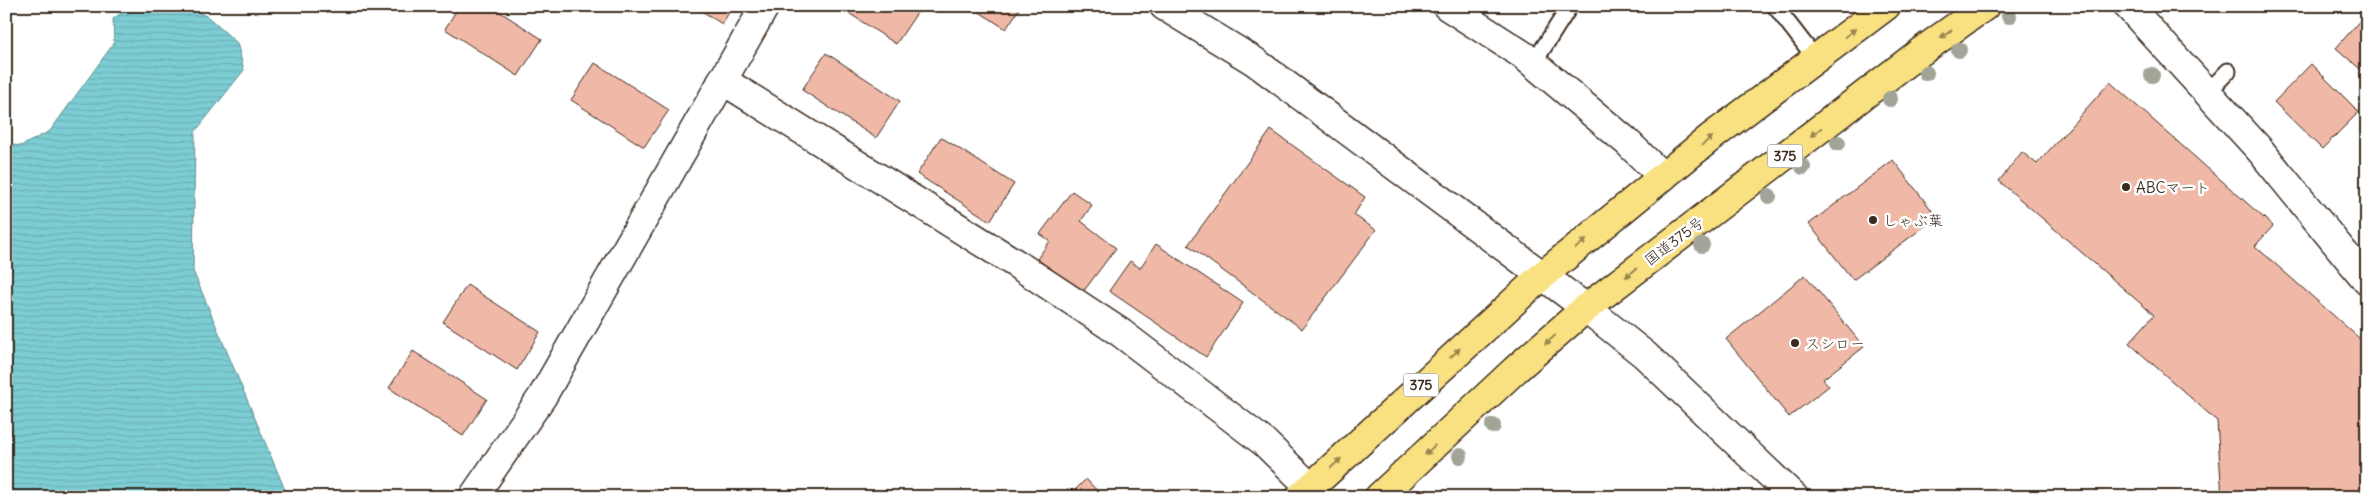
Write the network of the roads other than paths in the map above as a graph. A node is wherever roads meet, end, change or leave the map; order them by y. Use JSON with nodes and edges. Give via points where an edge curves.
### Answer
{"nodes":[{"id":1,"x":765,"y":6,"type":"edge"},
{"id":2,"x":1164,"y":6,"type":"edge"},
{"id":3,"x":1448,"y":6,"type":"edge"},
{"id":4,"x":1570,"y":6,"type":"edge"},
{"id":5,"x":1776,"y":6,"type":"edge"},
{"id":6,"x":1886,"y":6,"type":"edge"},
{"id":7,"x":1985,"y":6,"type":"edge"},
{"id":8,"x":2128,"y":6,"type":"edge"},
{"id":9,"x":1816,"y":59,"type":"junction"},
{"id":10,"x":1533,"y":64,"type":"junction"},
{"id":11,"x":2228,"y":70,"type":"dead end"},
{"id":12,"x":722,"y":80,"type":"junction"},
{"id":13,"x":2207,"y":93,"type":"junction"},
{"id":14,"x":1663,"y":177,"type":"junction"},
{"id":15,"x":1543,"y":275,"type":"junction"},
{"id":16,"x":2367,"y":280,"type":"edge"},
{"id":17,"x":1586,"y":308,"type":"junction"},
{"id":18,"x":1305,"y":492,"type":"edge"},
{"id":19,"x":473,"y":497,"type":"edge"},
{"id":20,"x":1379,"y":497,"type":"edge"},
{"id":21,"x":1794,"y":497,"type":"edge"}],
"edges":[{"from":1,"to":12,"type":"street"},
{"from":2,"to":15,"type":"street","via":[[1254,61]]},
{"from":3,"to":10,"type":"street"},
{"from":4,"to":10,"type":"lane"},
{"from":5,"to":9,"type":"lane"},
{"from":9,"to":6,"type":"highway","number":"375","one_way":true},
{"from":7,"to":17,"type":"highway","name":"国道375号","number":"375","one_way":true},
{"from":8,"to":13,"type":"street"},
{"from":14,"to":9,"type":"highway","number":"375","one_way":true},
{"from":10,"to":14,"type":"street","via":[[1626,141]]},
{"from":11,"to":13,"type":"lane"},
{"from":12,"to":18,"type":"street","via":[[1122,333],[1266,444]]},
{"from":12,"to":19,"type":"street","via":[[542,397]]},
{"from":13,"to":16,"type":"street","via":[[2259,149]]},
{"from":15,"to":14,"type":"highway","number":"375","one_way":true},
{"from":15,"to":17,"type":"street"},
{"from":18,"to":15,"type":"highway","number":"375","one_way":true},
{"from":17,"to":20,"type":"highway","name":"国道375号","number":"375","one_way":true},
{"from":17,"to":21,"type":"street","via":[[1645,355]]}]}
